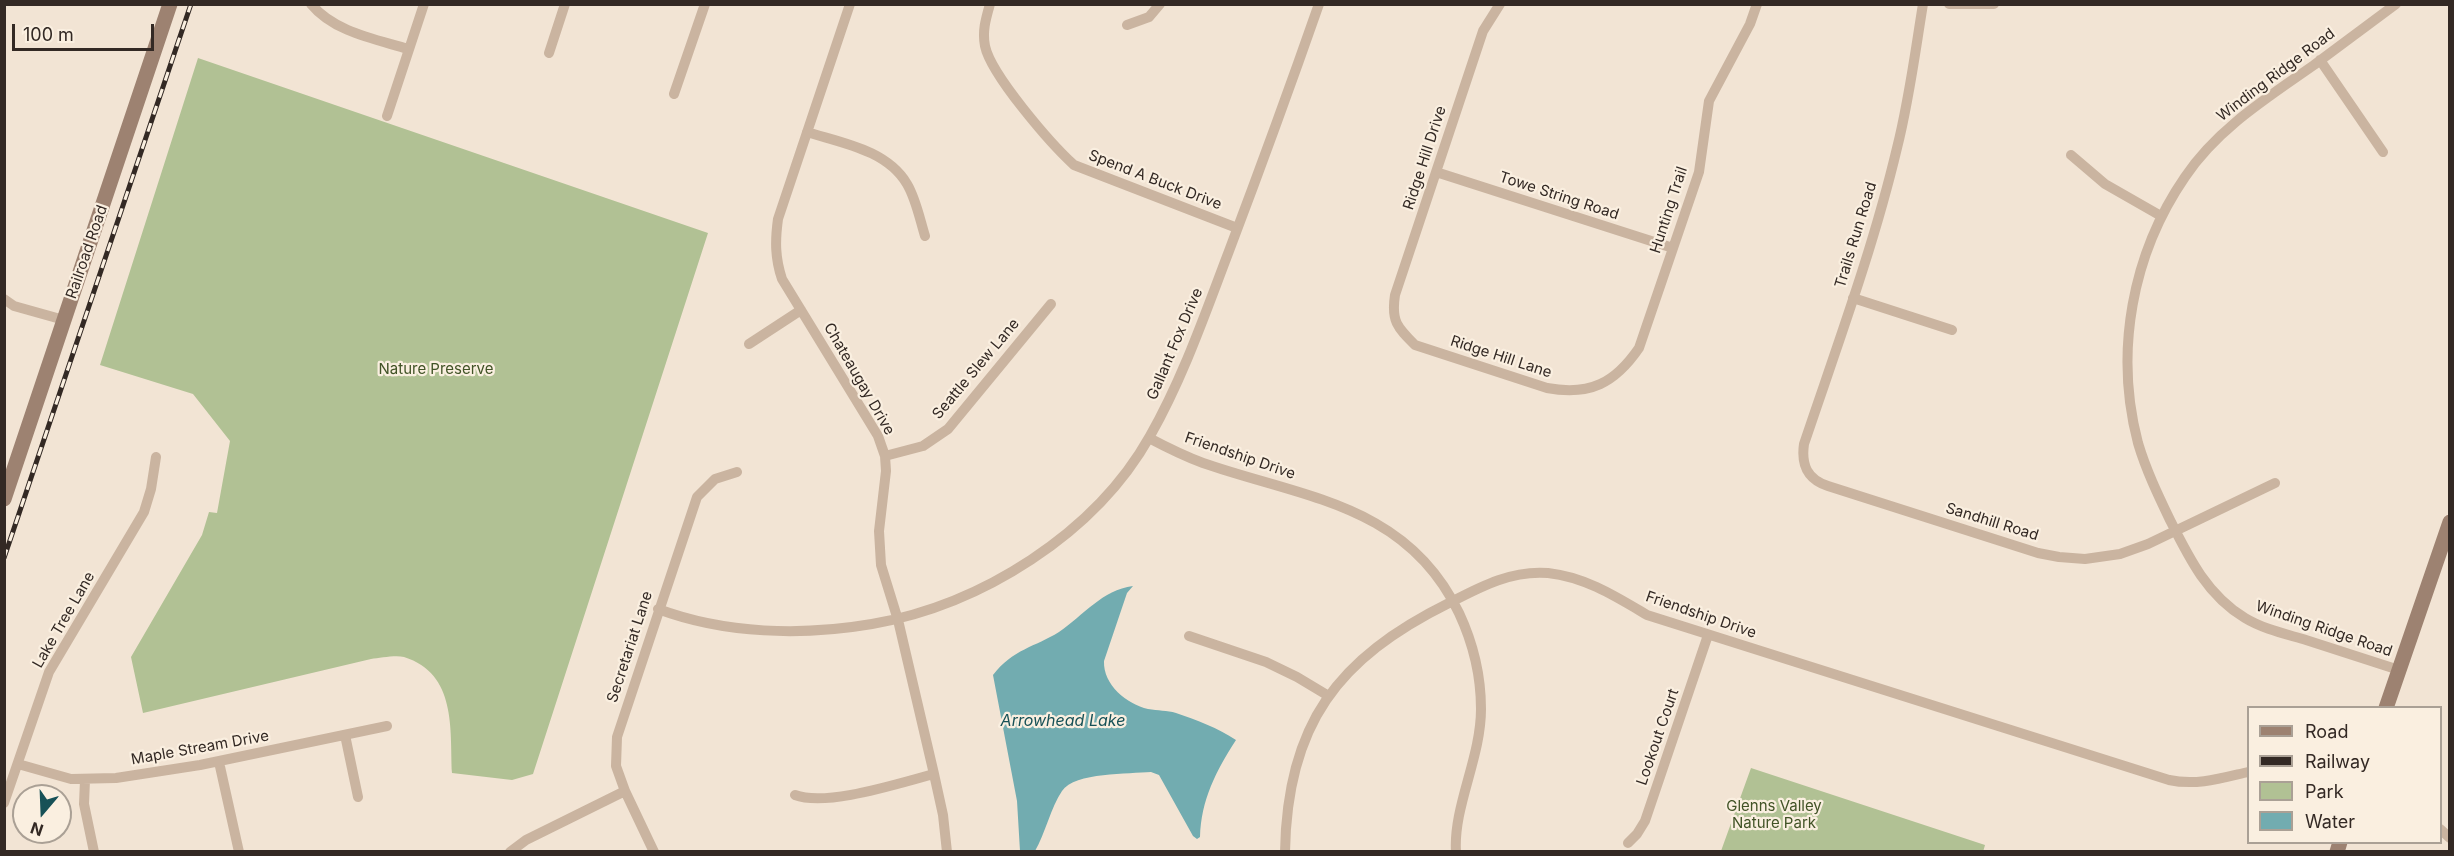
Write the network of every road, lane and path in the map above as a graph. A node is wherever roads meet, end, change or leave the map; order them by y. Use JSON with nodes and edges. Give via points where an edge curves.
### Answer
{"nodes":[{"id":1,"x":170,"y":4,"type":"edge"},
{"id":2,"x":311,"y":4,"type":"edge"},
{"id":3,"x":424,"y":4,"type":"edge"},
{"id":4,"x":566,"y":4,"type":"edge"},
{"id":5,"x":705,"y":4,"type":"edge"},
{"id":6,"x":850,"y":4,"type":"edge"},
{"id":7,"x":990,"y":4,"type":"edge"},
{"id":8,"x":1160,"y":4,"type":"edge"},
{"id":9,"x":1319,"y":4,"type":"edge"},
{"id":10,"x":1500,"y":4,"type":"edge"},
{"id":11,"x":1757,"y":4,"type":"edge"},
{"id":12,"x":1923,"y":4,"type":"edge"},
{"id":13,"x":1949,"y":4,"type":"edge"},
{"id":14,"x":1994,"y":4,"type":"edge"},
{"id":15,"x":2396,"y":4,"type":"edge"},
{"id":16,"x":1127,"y":25,"type":"dead end"},
{"id":17,"x":408,"y":50,"type":"junction"},
{"id":18,"x":549,"y":53,"type":"dead end"},
{"id":19,"x":2320,"y":60,"type":"junction"},
{"id":20,"x":674,"y":94,"type":"dead end"},
{"id":21,"x":387,"y":116,"type":"dead end"},
{"id":22,"x":807,"y":132,"type":"junction"},
{"id":23,"x":2383,"y":152,"type":"dead end"},
{"id":24,"x":2071,"y":155,"type":"dead end"},
{"id":25,"x":1436,"y":172,"type":"junction"},
{"id":26,"x":2161,"y":216,"type":"junction"},
{"id":27,"x":1238,"y":228,"type":"junction"},
{"id":28,"x":925,"y":236,"type":"dead end"},
{"id":29,"x":1673,"y":248,"type":"junction"},
{"id":30,"x":1853,"y":298,"type":"junction"},
{"id":31,"x":4,"y":299,"type":"edge"},
{"id":32,"x":1051,"y":304,"type":"dead end"},
{"id":33,"x":801,"y":310,"type":"junction"},
{"id":34,"x":64,"y":320,"type":"junction"},
{"id":35,"x":1397,"y":326,"type":"joint"},
{"id":36,"x":1952,"y":330,"type":"dead end"},
{"id":37,"x":749,"y":344,"type":"dead end"},
{"id":38,"x":1605,"y":383,"type":"joint"},
{"id":39,"x":1149,"y":438,"type":"junction"},
{"id":40,"x":885,"y":456,"type":"junction"},
{"id":41,"x":156,"y":457,"type":"dead end"},
{"id":42,"x":1805,"y":470,"type":"joint"},
{"id":43,"x":737,"y":472,"type":"dead end"},
{"id":44,"x":2275,"y":483,"type":"dead end"},
{"id":45,"x":5,"y":495,"type":"edge"},
{"id":46,"x":2450,"y":522,"type":"edge"},
{"id":47,"x":2175,"y":531,"type":"junction"},
{"id":48,"x":1453,"y":601,"type":"junction"},
{"id":49,"x":658,"y":609,"type":"junction"},
{"id":50,"x":898,"y":620,"type":"junction"},
{"id":51,"x":1708,"y":635,"type":"junction"},
{"id":52,"x":1189,"y":636,"type":"dead end"},
{"id":53,"x":2399,"y":670,"type":"junction"},
{"id":54,"x":1327,"y":695,"type":"junction"},
{"id":55,"x":2387,"y":706,"type":"edge"},
{"id":56,"x":387,"y":726,"type":"dead end"},
{"id":57,"x":345,"y":735,"type":"junction"},
{"id":58,"x":219,"y":762,"type":"junction"},
{"id":59,"x":18,"y":764,"type":"junction"},
{"id":60,"x":2247,"y":772,"type":"edge"},
{"id":61,"x":934,"y":774,"type":"junction"},
{"id":62,"x":85,"y":780,"type":"junction"},
{"id":63,"x":625,"y":791,"type":"junction"},
{"id":64,"x":795,"y":795,"type":"dead end"},
{"id":65,"x":358,"y":797,"type":"dead end"},
{"id":66,"x":4,"y":803,"type":"edge"},
{"id":67,"x":1628,"y":843,"type":"dead end"},
{"id":68,"x":94,"y":852,"type":"edge"},
{"id":69,"x":239,"y":852,"type":"edge"},
{"id":70,"x":510,"y":852,"type":"edge"},
{"id":71,"x":654,"y":852,"type":"edge"},
{"id":72,"x":946,"y":852,"type":"edge"},
{"id":73,"x":1286,"y":852,"type":"edge"},
{"id":74,"x":1456,"y":852,"type":"edge"}],
"edges":[{"from":1,"to":34,"type":"street","name":"Railroad Road"},
{"from":2,"to":17,"type":"street","via":[[324,19]]},
{"from":3,"to":17,"type":"street"},
{"from":4,"to":18,"type":"street"},
{"from":5,"to":20,"type":"street"},
{"from":6,"to":22,"type":"street","name":"Chateaugay Drive"},
{"from":7,"to":27,"type":"street","name":"Spend A Buck Drive","via":[[984,22],[991,63],[1028,114],[1074,165]]},
{"from":8,"to":16,"type":"street","via":[[1149,17]]},
{"from":9,"to":27,"type":"street","name":"Gallant Fox Drive"},
{"from":10,"to":25,"type":"street","name":"Ridge Hill Drive","via":[[1483,31]]},
{"from":11,"to":29,"type":"street","name":"Hunting Trail","via":[[1709,101],[1699,172]]},
{"from":12,"to":30,"type":"street","name":"Trails Run Road","via":[[1898,147]]},
{"from":13,"to":14,"type":"street"},
{"from":15,"to":19,"type":"street","name":"Winding Ridge Road"},
{"from":17,"to":21,"type":"street"},
{"from":19,"to":23,"type":"street"},
{"from":19,"to":26,"type":"street","name":"Winding Ridge Road","via":[[2220,135],[2185,176]]},
{"from":22,"to":28,"type":"street","via":[[873,153],[892,165],[908,185]]},
{"from":22,"to":33,"type":"street","name":"Chateaugay Drive","via":[[778,219],[775,245],[782,279]]},
{"from":24,"to":26,"type":"street","via":[[2105,184]]},
{"from":25,"to":29,"type":"street","name":"Towe String Road"},
{"from":25,"to":35,"type":"street","name":"Ridge Hill Drive","via":[[1395,295]]},
{"from":26,"to":47,"type":"street","name":"Winding Ridge Road","via":[[2134,291],[2127,370],[2139,443]]},
{"from":27,"to":39,"type":"street","name":"Gallant Fox Drive","via":[[1179,380]]},
{"from":29,"to":38,"type":"street","name":"Hunting Trail","via":[[1639,348],[1626,366]]},
{"from":30,"to":36,"type":"street"},
{"from":30,"to":42,"type":"street","name":"Trails Run Road","via":[[1804,444]]},
{"from":31,"to":34,"type":"street","via":[[14,306]]},
{"from":32,"to":40,"type":"street","name":"Seattle Slew Lane","via":[[948,429],[923,446]]},
{"from":33,"to":37,"type":"street"},
{"from":33,"to":40,"type":"street","name":"Chateaugay Drive","via":[[878,436]]},
{"from":34,"to":45,"type":"street","name":"Railroad Road"},
{"from":35,"to":38,"type":"street","name":"Ridge Hill Lane","via":[[1415,345],[1547,388],[1579,391]]},
{"from":39,"to":48,"type":"street","name":"Friendship Drive","via":[[1201,462],[1365,516],[1392,532],[1422,558]]},
{"from":39,"to":50,"type":"street","name":"Gallant Fox Drive","via":[[1100,501],[1040,553],[972,593]]},
{"from":40,"to":50,"type":"street","name":"Chateaugay Drive","via":[[879,548]]},
{"from":41,"to":59,"type":"street","name":"Lake Tree Lane","via":[[144,512],[49,672]]},
{"from":42,"to":47,"type":"street","name":"Sandhill Road","via":[[1820,484],[2059,557],[2085,559],[2120,554]]},
{"from":43,"to":49,"type":"street","name":"Secretariat Lane","via":[[715,479],[697,497]]},
{"from":44,"to":47,"type":"street","name":"Sandhill Road"},
{"from":46,"to":53,"type":"street"},
{"from":47,"to":53,"type":"street","name":"Winding Ridge Road","via":[[2202,579],[2245,618]]},
{"from":48,"to":51,"type":"street","name":"Friendship Drive","via":[[1498,580],[1546,573],[1572,577],[1647,615]]},
{"from":48,"to":54,"type":"street","via":[[1410,622],[1381,642]]},
{"from":48,"to":74,"type":"street","via":[[1475,657],[1481,710],[1476,755],[1457,826]]},
{"from":49,"to":50,"type":"street","name":"Gallant Fox Drive","via":[[700,621],[778,631],[836,630]]},
{"from":49,"to":63,"type":"street","name":"Secretariat Lane","via":[[617,737],[616,766]]},
{"from":50,"to":61,"type":"street","name":"Chateaugay Drive"},
{"from":51,"to":60,"type":"street","name":"Friendship Drive","via":[[2169,780],[2205,782]]},
{"from":51,"to":67,"type":"street","name":"Lookout Court","via":[[1645,821]]},
{"from":52,"to":54,"type":"street","via":[[1266,662]]},
{"from":53,"to":55,"type":"street"},
{"from":54,"to":73,"type":"street","via":[[1298,758],[1287,810]]},
{"from":56,"to":57,"type":"street","name":"Maple Stream Drive"},
{"from":57,"to":58,"type":"street","name":"Maple Stream Drive"},
{"from":57,"to":65,"type":"street"},
{"from":58,"to":62,"type":"street","name":"Maple Stream Drive"},
{"from":58,"to":69,"type":"street"},
{"from":59,"to":62,"type":"street","name":"Maple Stream Drive","via":[[55,776]]},
{"from":59,"to":66,"type":"street","name":"Lake Tree Lane"},
{"from":61,"to":64,"type":"street","via":[[831,798]]},
{"from":61,"to":72,"type":"street","name":"Chateaugay Drive"},
{"from":62,"to":68,"type":"street","via":[[84,804]]},
{"from":63,"to":70,"type":"street","via":[[526,840]]},
{"from":63,"to":71,"type":"street","name":"Secretariat Lane"}]}
